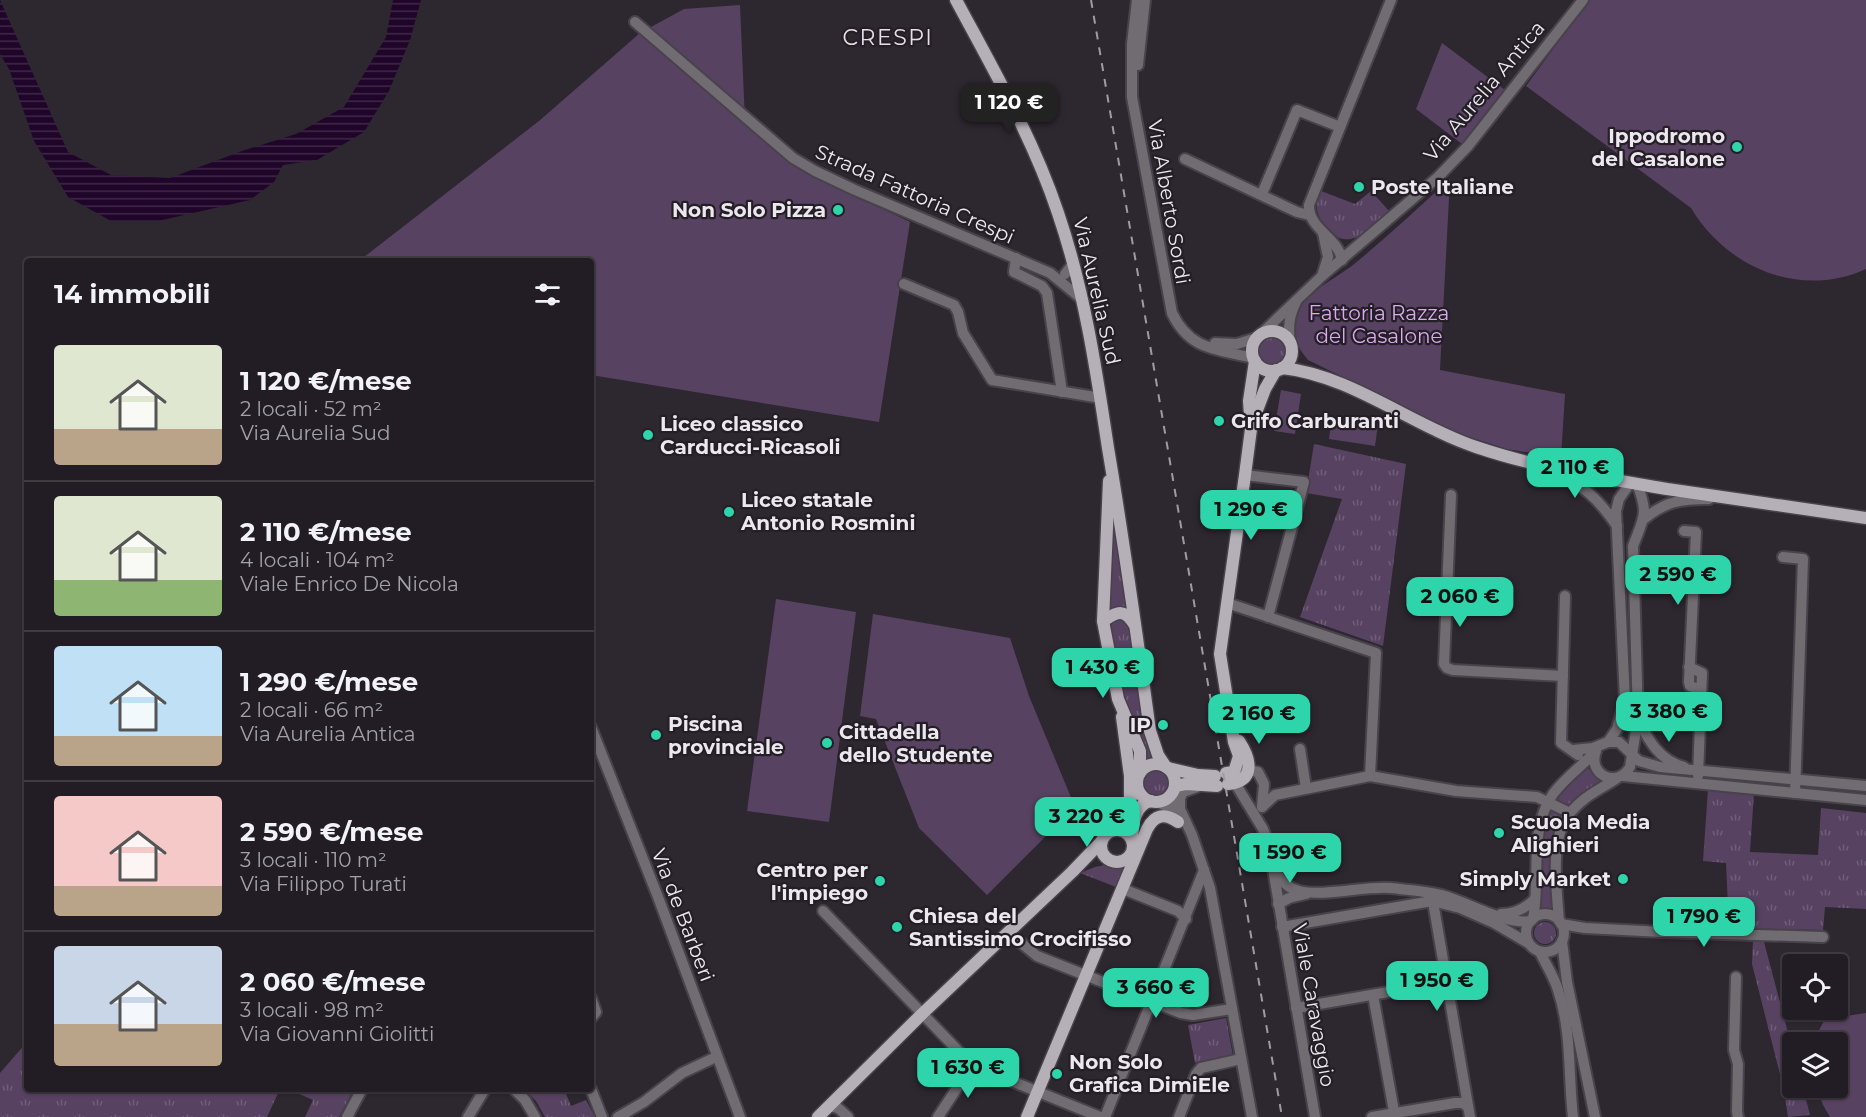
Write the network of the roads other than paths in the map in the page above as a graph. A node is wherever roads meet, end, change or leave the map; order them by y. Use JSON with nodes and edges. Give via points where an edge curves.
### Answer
{"nodes":[{"id":1,"x":956,"y":0,"type":"edge"},
{"id":2,"x":1137,"y":0,"type":"edge"},
{"id":3,"x":1145,"y":0,"type":"edge"},
{"id":4,"x":1391,"y":0,"type":"edge"},
{"id":5,"x":1583,"y":0,"type":"edge"},
{"id":6,"x":635,"y":22,"type":"dead end"},
{"id":7,"x":1340,"y":127,"type":"junction"},
{"id":8,"x":1185,"y":159,"type":"dead end"},
{"id":9,"x":1262,"y":194,"type":"junction"},
{"id":10,"x":1309,"y":216,"type":"junction"},
{"id":11,"x":1332,"y":248,"type":"junction"},
{"id":12,"x":1354,"y":250,"type":"junction"},
{"id":13,"x":1016,"y":258,"type":"junction"},
{"id":14,"x":1342,"y":260,"type":"junction"},
{"id":15,"x":1068,"y":274,"type":"junction"},
{"id":16,"x":1322,"y":276,"type":"junction"},
{"id":17,"x":904,"y":284,"type":"dead end"},
{"id":18,"x":1300,"y":295,"type":"junction"},
{"id":19,"x":1083,"y":301,"type":"junction"},
{"id":20,"x":1259,"y":336,"type":"junction"},
{"id":21,"x":1291,"y":346,"type":"junction"},
{"id":22,"x":1254,"y":360,"type":"junction"},
{"id":23,"x":1279,"y":369,"type":"junction"},
{"id":24,"x":1323,"y":377,"type":"junction"},
{"id":25,"x":1062,"y":392,"type":"junction"},
{"id":26,"x":1101,"y":398,"type":"junction"},
{"id":27,"x":1251,"y":429,"type":"junction"},
{"id":28,"x":1109,"y":450,"type":"junction"},
{"id":29,"x":1539,"y":465,"type":"junction"},
{"id":30,"x":1245,"y":475,"type":"junction"},
{"id":31,"x":1634,"y":483,"type":"junction"},
{"id":32,"x":1451,"y":495,"type":"dead end"},
{"id":33,"x":1730,"y":498,"type":"junction"},
{"id":34,"x":1866,"y":518,"type":"edge"},
{"id":35,"x":1644,"y":519,"type":"junction"},
{"id":36,"x":1617,"y":526,"type":"junction"},
{"id":37,"x":1684,"y":531,"type":"dead end"},
{"id":38,"x":1784,"y":557,"type":"dead end"},
{"id":39,"x":1565,"y":596,"type":"dead end"},
{"id":40,"x":1227,"y":603,"type":"junction"},
{"id":41,"x":1268,"y":617,"type":"junction"},
{"id":42,"x":1102,"y":621,"type":"junction"},
{"id":43,"x":1134,"y":624,"type":"junction"},
{"id":44,"x":1563,"y":676,"type":"junction"},
{"id":45,"x":1122,"y":710,"type":"junction"},
{"id":46,"x":1638,"y":718,"type":"junction"},
{"id":47,"x":1232,"y":729,"type":"junction"},
{"id":48,"x":594,"y":734,"type":"edge"},
{"id":49,"x":1601,"y":746,"type":"junction"},
{"id":50,"x":1300,"y":749,"type":"dead end"},
{"id":51,"x":1573,"y":750,"type":"junction"},
{"id":52,"x":1631,"y":755,"type":"junction"},
{"id":53,"x":1590,"y":762,"type":"junction"},
{"id":54,"x":1167,"y":767,"type":"junction"},
{"id":55,"x":1248,"y":770,"type":"junction"},
{"id":56,"x":1370,"y":776,"type":"junction"},
{"id":57,"x":1620,"y":777,"type":"junction"},
{"id":58,"x":1698,"y":777,"type":"junction"},
{"id":59,"x":1138,"y":778,"type":"junction"},
{"id":60,"x":1226,"y":779,"type":"junction"},
{"id":61,"x":1796,"y":780,"type":"junction"},
{"id":62,"x":1264,"y":784,"type":"junction"},
{"id":63,"x":1203,"y":785,"type":"junction"},
{"id":64,"x":1866,"y":786,"type":"edge"},
{"id":65,"x":1306,"y":788,"type":"junction"},
{"id":66,"x":1173,"y":790,"type":"junction"},
{"id":67,"x":1284,"y":793,"type":"junction"},
{"id":68,"x":1795,"y":793,"type":"junction"},
{"id":69,"x":1130,"y":799,"type":"junction"},
{"id":70,"x":1866,"y":800,"type":"edge"},
{"id":71,"x":1155,"y":802,"type":"junction"},
{"id":72,"x":1549,"y":802,"type":"junction"},
{"id":73,"x":1262,"y":807,"type":"junction"},
{"id":74,"x":1180,"y":809,"type":"junction"},
{"id":75,"x":1570,"y":813,"type":"junction"},
{"id":76,"x":1178,"y":822,"type":"junction"},
{"id":77,"x":1263,"y":828,"type":"junction"},
{"id":78,"x":1110,"y":831,"type":"junction"},
{"id":79,"x":1132,"y":839,"type":"junction"},
{"id":80,"x":1101,"y":842,"type":"junction"},
{"id":81,"x":1199,"y":855,"type":"junction"},
{"id":82,"x":1127,"y":859,"type":"junction"},
{"id":83,"x":1109,"y":860,"type":"junction"},
{"id":84,"x":1273,"y":868,"type":"junction"},
{"id":85,"x":1074,"y":870,"type":"junction"},
{"id":86,"x":1204,"y":870,"type":"junction"},
{"id":87,"x":1123,"y":888,"type":"junction"},
{"id":88,"x":1314,"y":892,"type":"junction"},
{"id":89,"x":1432,"y":897,"type":"junction"},
{"id":90,"x":1535,"y":899,"type":"junction"},
{"id":91,"x":1278,"y":904,"type":"junction"},
{"id":92,"x":823,"y":911,"type":"dead end"},
{"id":93,"x":1495,"y":914,"type":"junction"},
{"id":94,"x":1186,"y":919,"type":"junction"},
{"id":95,"x":1532,"y":920,"type":"junction"},
{"id":96,"x":1560,"y":923,"type":"junction"},
{"id":97,"x":1282,"y":927,"type":"junction"},
{"id":98,"x":1585,"y":928,"type":"junction"},
{"id":99,"x":1009,"y":933,"type":"junction"},
{"id":100,"x":1823,"y":937,"type":"dead end"},
{"id":101,"x":1563,"y":940,"type":"junction"},
{"id":102,"x":1528,"y":943,"type":"junction"},
{"id":103,"x":1540,"y":952,"type":"junction"},
{"id":104,"x":1086,"y":976,"type":"junction"},
{"id":105,"x":1736,"y":977,"type":"dead end"},
{"id":106,"x":1446,"y":982,"type":"junction"},
{"id":107,"x":1373,"y":995,"type":"junction"},
{"id":108,"x":1152,"y":1002,"type":"junction"},
{"id":109,"x":1296,"y":1008,"type":"junction"},
{"id":110,"x":1232,"y":1009,"type":"junction"},
{"id":111,"x":923,"y":1013,"type":"junction"},
{"id":112,"x":716,"y":1057,"type":"junction"},
{"id":113,"x":1241,"y":1059,"type":"junction"},
{"id":114,"x":972,"y":1065,"type":"junction"},
{"id":115,"x":1037,"y":1091,"type":"junction"},
{"id":116,"x":360,"y":1092,"type":"edge"},
{"id":117,"x":483,"y":1092,"type":"edge"},
{"id":118,"x":517,"y":1092,"type":"edge"},
{"id":119,"x":592,"y":1092,"type":"edge"},
{"id":120,"x":829,"y":1106,"type":"junction"},
{"id":121,"x":1469,"y":1112,"type":"edge"},
{"id":122,"x":1394,"y":1115,"type":"edge"},
{"id":123,"x":347,"y":1117,"type":"edge"},
{"id":124,"x":468,"y":1117,"type":"edge"},
{"id":125,"x":535,"y":1117,"type":"edge"},
{"id":126,"x":602,"y":1117,"type":"edge"},
{"id":127,"x":618,"y":1117,"type":"edge"},
{"id":128,"x":740,"y":1117,"type":"edge"},
{"id":129,"x":818,"y":1117,"type":"edge"},
{"id":130,"x":848,"y":1117,"type":"edge"},
{"id":131,"x":938,"y":1117,"type":"edge"},
{"id":132,"x":1027,"y":1117,"type":"edge"},
{"id":133,"x":1100,"y":1117,"type":"edge"},
{"id":134,"x":1105,"y":1117,"type":"edge"},
{"id":135,"x":1179,"y":1117,"type":"edge"},
{"id":136,"x":1252,"y":1117,"type":"edge"},
{"id":137,"x":1315,"y":1117,"type":"edge"},
{"id":138,"x":1372,"y":1117,"type":"edge"},
{"id":139,"x":1573,"y":1117,"type":"edge"},
{"id":140,"x":1595,"y":1117,"type":"edge"},
{"id":141,"x":1738,"y":1117,"type":"edge"}],
"edges":[{"from":1,"to":15,"type":"main road","name":"Via Aurelia Sud","via":[[1038,162],[1057,210]]},
{"from":2,"to":22,"type":"street","name":"Via Alberto Sordi","via":[[1132,97],[1172,313],[1184,332],[1198,344]]},
{"from":3,"to":20,"type":"street","name":"Via Alberto Sordi","via":[[1139,45],[1140,97],[1178,311],[1188,328],[1204,340],[1230,345]]},
{"from":4,"to":7,"type":"street"},
{"from":5,"to":12,"type":"street","name":"Via Aurelia Antica","via":[[1468,146]]},
{"from":6,"to":13,"type":"street","name":"Strada Fattoria Crespi","via":[[805,166]]},
{"from":7,"to":9,"type":"street","via":[[1297,110]]},
{"from":7,"to":10,"type":"street","via":[[1310,201]]},
{"from":8,"to":9,"type":"street"},
{"from":9,"to":10,"type":"street"},
{"from":10,"to":11,"type":"street"},
{"from":11,"to":12,"type":"street"},
{"from":11,"to":14,"type":"street"},
{"from":11,"to":16,"type":"street"},
{"from":12,"to":14,"type":"street","name":"Via Aurelia Antica"},
{"from":13,"to":15,"type":"street","name":"Strada Fattoria Crespi","via":[[1050,273]]},
{"from":13,"to":25,"type":"street","via":[[1014,272],[1047,292]]},
{"from":14,"to":16,"type":"street","name":"Via Aurelia Antica"},
{"from":15,"to":19,"type":"street"},
{"from":15,"to":19,"type":"main road","name":"Via Aurelia Sud","via":[[1078,280]]},
{"from":16,"to":18,"type":"street","name":"Via Aurelia Antica"},
{"from":17,"to":25,"type":"street","via":[[954,305],[963,333],[992,380]]},
{"from":18,"to":20,"type":"street","name":"Via Aurelia Antica"},
{"from":18,"to":21,"type":"street","name":"Via Aurelia Antica","via":[[1289,319]]},
{"from":19,"to":26,"type":"main road","name":"Via Aurelia Sud"},
{"from":20,"to":21,"type":"main road","via":[[1279,332]]},
{"from":20,"to":22,"type":"main road","name":"Via Aurelia Antica","via":[[1252,346]]},
{"from":21,"to":23,"type":"main road","name":"Via Aurelia Antica","via":[[1290,358]]},
{"from":21,"to":24,"type":"main road","via":[[1304,364]]},
{"from":22,"to":23,"type":"main road","via":[[1264,369]]},
{"from":22,"to":27,"type":"main road","name":"Via Aurelia Antica","via":[[1249,401]]},
{"from":23,"to":24,"type":"main road"},
{"from":23,"to":27,"type":"main road","name":"Via Aurelia Antica","via":[[1260,399]]},
{"from":24,"to":29,"type":"main road","via":[[1443,434]]},
{"from":25,"to":26,"type":"street"},
{"from":26,"to":28,"type":"main road","name":"Via Aurelia Sud"},
{"from":27,"to":30,"type":"main road","name":"Via Aurelia Antica"},
{"from":28,"to":42,"type":"main road"},
{"from":28,"to":43,"type":"main road"},
{"from":29,"to":31,"type":"main road"},
{"from":29,"to":36,"type":"street","via":[[1582,486]]},
{"from":30,"to":40,"type":"main road","name":"Via Aurelia Antica"},
{"from":30,"to":41,"type":"street","via":[[1304,482]]},
{"from":31,"to":33,"type":"main road"},
{"from":31,"to":35,"type":"street","via":[[1645,508]]},
{"from":31,"to":36,"type":"street","via":[[1619,499]]},
{"from":32,"to":44,"type":"street","via":[[1444,664],[1447,669]]},
{"from":33,"to":34,"type":"main road"},
{"from":33,"to":35,"type":"street","via":[[1670,502]]},
{"from":35,"to":46,"type":"street","via":[[1633,546]]},
{"from":36,"to":49,"type":"street","via":[[1625,700],[1617,729]]},
{"from":37,"to":58,"type":"street","via":[[1696,532],[1689,667],[1702,673]]},
{"from":38,"to":61,"type":"street","via":[[1803,560]]},
{"from":39,"to":44,"type":"street"},
{"from":40,"to":41,"type":"street"},
{"from":40,"to":47,"type":"main road","name":"Via Aurelia Antica","via":[[1220,654]]},
{"from":41,"to":56,"type":"street","via":[[1376,653]]},
{"from":42,"to":43,"type":"main road","via":[[1120,613],[1130,617]]},
{"from":42,"to":45,"type":"main road"},
{"from":43,"to":54,"type":"main road","via":[[1151,736]]},
{"from":44,"to":51,"type":"street","via":[[1561,743]]},
{"from":45,"to":59,"type":"main road","via":[[1141,759]]},
{"from":45,"to":69,"type":"main road"},
{"from":46,"to":52,"type":"street"},
{"from":46,"to":58,"type":"street","via":[[1651,745],[1661,755]]},
{"from":47,"to":55,"type":"main road","name":"Via Aurelia Antica","via":[[1247,755]]},
{"from":47,"to":60,"type":"main road","name":"Via Aurelia Antica","via":[[1239,756]]},
{"from":48,"to":112,"type":"street","name":"Via de Barberi","via":[[660,896]]},
{"from":49,"to":51,"type":"street"},
{"from":49,"to":52,"type":"street","via":[[1619,742]]},
{"from":49,"to":53,"type":"street"},
{"from":50,"to":65,"type":"street"},
{"from":51,"to":53,"type":"street"},
{"from":52,"to":57,"type":"street","via":[[1630,767]]},
{"from":52,"to":58,"type":"street","via":[[1653,766]]},
{"from":53,"to":57,"type":"street","via":[[1605,778]]},
{"from":53,"to":72,"type":"street","via":[[1565,779]]},
{"from":54,"to":59,"type":"main road","via":[[1149,765]]},
{"from":54,"to":60,"type":"main road"},
{"from":54,"to":66,"type":"main road","via":[[1173,774]]},
{"from":55,"to":60,"type":"main road","via":[[1245,777]]},
{"from":55,"to":62,"type":"street","via":[[1258,772]]},
{"from":56,"to":65,"type":"street"},
{"from":56,"to":72,"type":"street","via":[[1456,791],[1532,796]]},
{"from":57,"to":58,"type":"street"},
{"from":57,"to":75,"type":"street","via":[[1584,799]]},
{"from":58,"to":61,"type":"street"},
{"from":58,"to":68,"type":"street"},
{"from":59,"to":69,"type":"main road"},
{"from":59,"to":71,"type":"main road","via":[[1141,795]]},
{"from":60,"to":63,"type":"main road"},
{"from":60,"to":77,"type":"street","name":"Viale Caravaggio"},
{"from":61,"to":64,"type":"street"},
{"from":61,"to":68,"type":"street"},
{"from":62,"to":67,"type":"street"},
{"from":62,"to":73,"type":"street","name":"Viale Caravaggio"},
{"from":63,"to":66,"type":"main road","via":[[1186,784]]},
{"from":63,"to":74,"type":"street","via":[[1183,792]]},
{"from":65,"to":67,"type":"street"},
{"from":66,"to":71,"type":"main road","via":[[1167,798]]},
{"from":66,"to":74,"type":"street","via":[[1173,801]]},
{"from":67,"to":73,"type":"street","via":[[1270,797]]},
{"from":68,"to":70,"type":"street"},
{"from":69,"to":78,"type":"main road"},
{"from":71,"to":76,"type":"street","via":[[1167,807]]},
{"from":71,"to":79,"type":"main road","via":[[1138,809]]},
{"from":72,"to":75,"type":"street"},
{"from":72,"to":90,"type":"street","via":[[1541,822]]},
{"from":73,"to":77,"type":"street","name":"Viale Caravaggio"},
{"from":74,"to":81,"type":"street"},
{"from":75,"to":96,"type":"street","via":[[1562,827],[1558,848]]},
{"from":76,"to":81,"type":"street"},
{"from":76,"to":87,"type":"main road","via":[[1165,815],[1151,822]]},
{"from":77,"to":84,"type":"street","name":"Viale Caravaggio"},
{"from":78,"to":79,"type":"main road","via":[[1120,830]]},
{"from":78,"to":80,"type":"main road"},
{"from":79,"to":82,"type":"main road","via":[[1133,848]]},
{"from":80,"to":83,"type":"main road","via":[[1102,852]]},
{"from":80,"to":85,"type":"main road"},
{"from":81,"to":86,"type":"street"},
{"from":82,"to":83,"type":"main road"},
{"from":82,"to":87,"type":"main road"},
{"from":83,"to":85,"type":"main road"},
{"from":84,"to":88,"type":"street","via":[[1289,887]]},
{"from":84,"to":91,"type":"street","name":"Viale Caravaggio"},
{"from":85,"to":99,"type":"main road"},
{"from":86,"to":94,"type":"street"},
{"from":86,"to":110,"type":"street"},
{"from":87,"to":94,"type":"street","via":[[1181,912]]},
{"from":87,"to":104,"type":"main road"},
{"from":88,"to":89,"type":"street","via":[[1386,888]]},
{"from":88,"to":91,"type":"street"},
{"from":89,"to":93,"type":"street","via":[[1466,903]]},
{"from":89,"to":97,"type":"street"},
{"from":89,"to":102,"type":"street","via":[[1494,923]]},
{"from":89,"to":106,"type":"street"},
{"from":90,"to":93,"type":"street","via":[[1511,914]]},
{"from":90,"to":95,"type":"street"},
{"from":91,"to":97,"type":"street","name":"Viale Caravaggio"},
{"from":92,"to":111,"type":"street"},
{"from":93,"to":95,"type":"street","via":[[1514,921]]},
{"from":94,"to":108,"type":"street"},
{"from":95,"to":96,"type":"street","via":[[1549,915]]},
{"from":95,"to":102,"type":"street","via":[[1526,932]]},
{"from":96,"to":98,"type":"street"},
{"from":96,"to":101,"type":"street"},
{"from":97,"to":109,"type":"street","name":"Viale Caravaggio"},
{"from":98,"to":100,"type":"street"},
{"from":98,"to":101,"type":"street"},
{"from":99,"to":104,"type":"street","via":[[1034,954]]},
{"from":99,"to":111,"type":"main road"},
{"from":101,"to":103,"type":"street","via":[[1556,949]]},
{"from":101,"to":140,"type":"street","via":[[1563,960]]},
{"from":102,"to":103,"type":"street"},
{"from":103,"to":139,"type":"street","via":[[1554,978],[1564,1012]]},
{"from":104,"to":108,"type":"street"},
{"from":104,"to":115,"type":"main road"},
{"from":105,"to":141,"type":"street","via":[[1734,1050],[1738,1064]]},
{"from":106,"to":107,"type":"street"},
{"from":106,"to":121,"type":"street"},
{"from":107,"to":109,"type":"street"},
{"from":107,"to":122,"type":"street"},
{"from":108,"to":110,"type":"street","via":[[1193,1016]]},
{"from":108,"to":134,"type":"street"},
{"from":109,"to":137,"type":"street","name":"Viale Caravaggio"},
{"from":110,"to":113,"type":"street"},
{"from":111,"to":114,"type":"street"},
{"from":111,"to":120,"type":"main road"},
{"from":112,"to":127,"type":"street","via":[[682,1073]]},
{"from":112,"to":128,"type":"street","name":"Via de Barberi"},
{"from":113,"to":135,"type":"street","via":[[1201,1068]]},
{"from":113,"to":136,"type":"street"},
{"from":114,"to":115,"type":"street"},
{"from":114,"to":131,"type":"street"},
{"from":115,"to":132,"type":"main road"},
{"from":115,"to":133,"type":"street"},
{"from":116,"to":123,"type":"street"},
{"from":117,"to":124,"type":"street"},
{"from":118,"to":125,"type":"street"},
{"from":119,"to":126,"type":"street"},
{"from":120,"to":129,"type":"main road"},
{"from":120,"to":130,"type":"street"},
{"from":121,"to":122,"type":"street","via":[[1463,1103],[1455,1103]]},
{"from":122,"to":138,"type":"street"}]}
